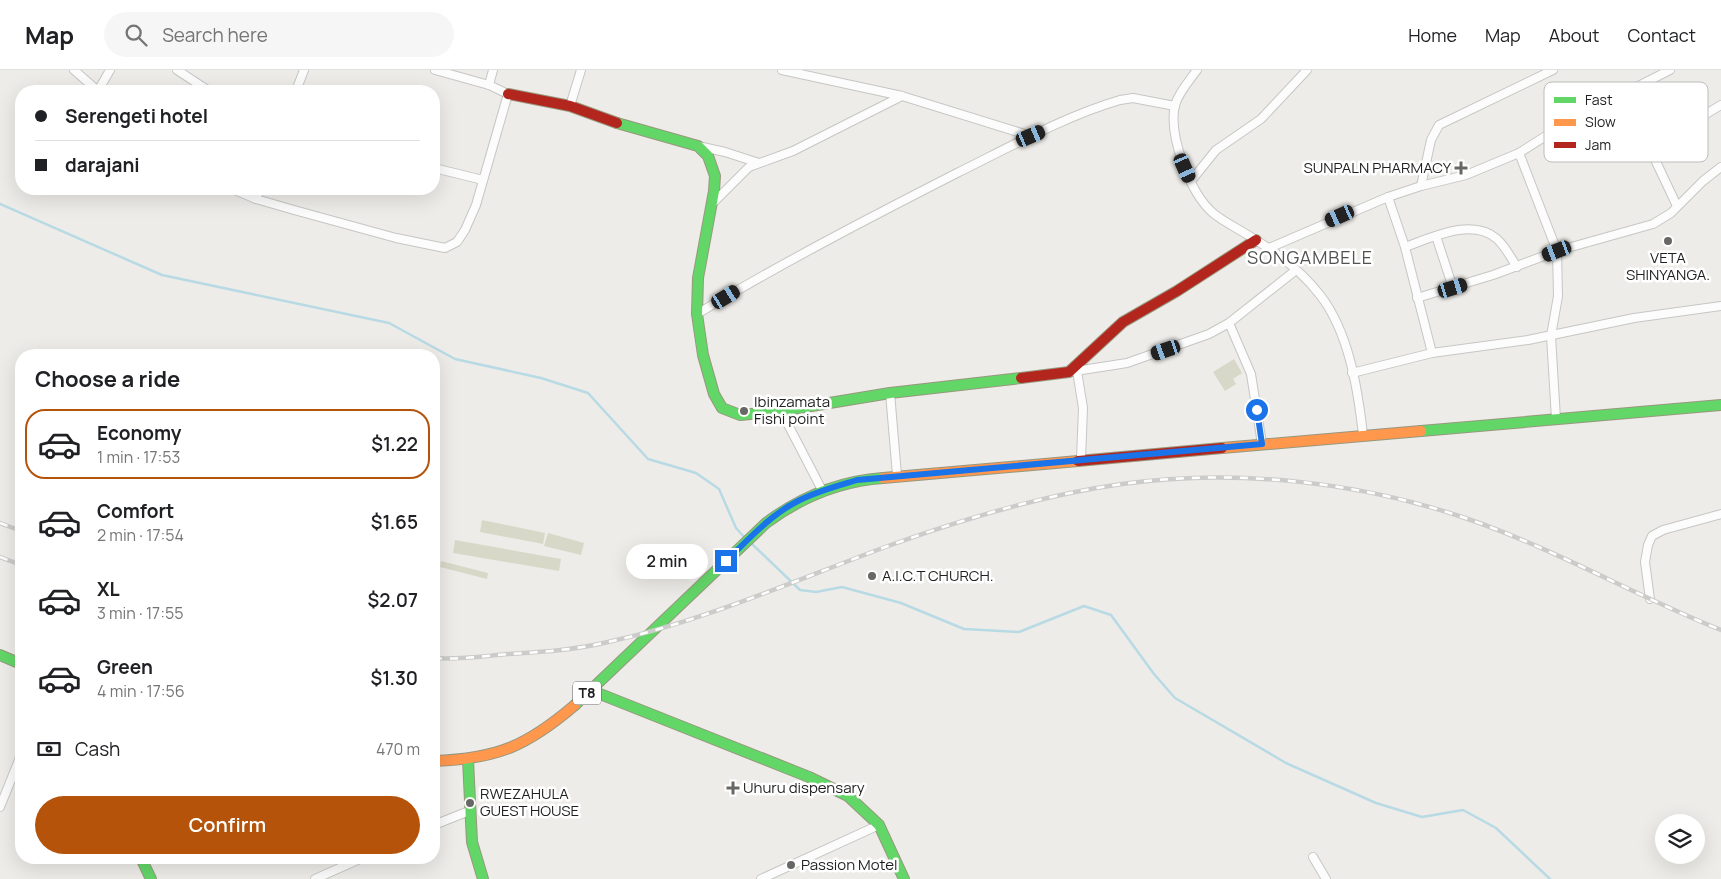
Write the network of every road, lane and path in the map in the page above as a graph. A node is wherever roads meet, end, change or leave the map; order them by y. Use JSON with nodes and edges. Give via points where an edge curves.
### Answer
{"nodes":[{"id":1,"x":74,"y":70,"type":"edge"},
{"id":2,"x":110,"y":70,"type":"edge"},
{"id":3,"x":177,"y":70,"type":"edge"},
{"id":4,"x":304,"y":70,"type":"edge"},
{"id":5,"x":435,"y":70,"type":"edge"},
{"id":6,"x":493,"y":70,"type":"edge"},
{"id":7,"x":581,"y":70,"type":"edge"},
{"id":8,"x":782,"y":70,"type":"edge"},
{"id":9,"x":1197,"y":70,"type":"edge"},
{"id":10,"x":1307,"y":70,"type":"edge"},
{"id":11,"x":1553,"y":70,"type":"edge"},
{"id":12,"x":1670,"y":70,"type":"edge"},
{"id":13,"x":1647,"y":82,"type":"edge"},
{"id":14,"x":91,"y":85,"type":"edge"},
{"id":15,"x":101,"y":85,"type":"edge"},
{"id":16,"x":200,"y":85,"type":"edge"},
{"id":17,"x":298,"y":85,"type":"edge"},
{"id":18,"x":489,"y":86,"type":"junction"},
{"id":19,"x":508,"y":94,"type":"junction"},
{"id":20,"x":902,"y":96,"type":"junction"},
{"id":21,"x":1721,"y":105,"type":"edge"},
{"id":22,"x":570,"y":106,"type":"junction"},
{"id":23,"x":1175,"y":106,"type":"junction"},
{"id":24,"x":1708,"y":113,"type":"edge"},
{"id":25,"x":1031,"y":136,"type":"junction"},
{"id":26,"x":1544,"y":137,"type":"edge"},
{"id":27,"x":698,"y":146,"type":"junction"},
{"id":28,"x":1519,"y":153,"type":"junction"},
{"id":29,"x":1656,"y":162,"type":"edge"},
{"id":30,"x":759,"y":163,"type":"junction"},
{"id":31,"x":1721,"y":167,"type":"edge"},
{"id":32,"x":440,"y":169,"type":"edge"},
{"id":33,"x":483,"y":180,"type":"junction"},
{"id":34,"x":1191,"y":181,"type":"junction"},
{"id":35,"x":1421,"y":186,"type":"junction"},
{"id":36,"x":246,"y":195,"type":"edge"},
{"id":37,"x":258,"y":195,"type":"edge"},
{"id":38,"x":1388,"y":197,"type":"junction"},
{"id":39,"x":256,"y":199,"type":"junction"},
{"id":40,"x":713,"y":202,"type":"junction"},
{"id":41,"x":1677,"y":206,"type":"junction"},
{"id":42,"x":1436,"y":236,"type":"junction"},
{"id":43,"x":1256,"y":240,"type":"junction"},
{"id":44,"x":1405,"y":247,"type":"junction"},
{"id":45,"x":1269,"y":248,"type":"junction"},
{"id":46,"x":1557,"y":251,"type":"junction"},
{"id":47,"x":1517,"y":267,"type":"junction"},
{"id":48,"x":1296,"y":270,"type":"junction"},
{"id":49,"x":1453,"y":288,"type":"junction"},
{"id":50,"x":1417,"y":298,"type":"junction"},
{"id":51,"x":1721,"y":306,"type":"edge"},
{"id":52,"x":697,"y":314,"type":"junction"},
{"id":53,"x":1229,"y":323,"type":"junction"},
{"id":54,"x":1551,"y":336,"type":"junction"},
{"id":55,"x":1432,"y":353,"type":"junction"},
{"id":56,"x":1073,"y":372,"type":"junction"},
{"id":57,"x":1352,"y":373,"type":"junction"},
{"id":58,"x":890,"y":393,"type":"junction"},
{"id":59,"x":1721,"y":405,"type":"edge"},
{"id":60,"x":781,"y":411,"type":"junction"},
{"id":61,"x":1556,"y":419,"type":"junction"},
{"id":62,"x":1363,"y":435,"type":"junction"},
{"id":63,"x":1262,"y":444,"type":"junction"},
{"id":64,"x":1082,"y":459,"type":"junction"},
{"id":65,"x":897,"y":475,"type":"junction"},
{"id":66,"x":822,"y":490,"type":"junction"},
{"id":67,"x":1721,"y":514,"type":"edge"},
{"id":68,"x":1650,"y":600,"type":"dead end"},
{"id":69,"x":0,"y":655,"type":"edge"},
{"id":70,"x":15,"y":661,"type":"edge"},
{"id":71,"x":590,"y":690,"type":"junction"},
{"id":72,"x":468,"y":760,"type":"junction"},
{"id":73,"x":440,"y":761,"type":"edge"},
{"id":74,"x":15,"y":770,"type":"edge"},
{"id":75,"x":0,"y":807,"type":"edge"},
{"id":76,"x":469,"y":811,"type":"junction"},
{"id":77,"x":440,"y":823,"type":"edge"},
{"id":78,"x":879,"y":825,"type":"junction"},
{"id":79,"x":1313,"y":857,"type":"dead end"},
{"id":80,"x":144,"y":864,"type":"edge"},
{"id":81,"x":349,"y":864,"type":"edge"},
{"id":82,"x":778,"y":875,"type":"edge"},
{"id":83,"x":151,"y":879,"type":"edge"},
{"id":84,"x":315,"y":879,"type":"edge"},
{"id":85,"x":483,"y":879,"type":"edge"},
{"id":86,"x":761,"y":879,"type":"edge"},
{"id":87,"x":904,"y":879,"type":"edge"},
{"id":88,"x":1326,"y":879,"type":"edge"}],
"edges":[{"from":1,"to":14,"type":"street"},
{"from":2,"to":15,"type":"street"},
{"from":3,"to":16,"type":"street"},
{"from":4,"to":17,"type":"street"},
{"from":5,"to":18,"type":"street"},
{"from":6,"to":18,"type":"street"},
{"from":7,"to":22,"type":"street"},
{"from":8,"to":20,"type":"street"},
{"from":9,"to":23,"type":"street","via":[[1181,91]]},
{"from":10,"to":34,"type":"street","via":[[1261,119],[1220,146]]},
{"from":11,"to":35,"type":"street","via":[[1439,125],[1431,140]]},
{"from":12,"to":13,"type":"street"},
{"from":18,"to":19,"type":"street"},
{"from":19,"to":22,"type":"main road"},
{"from":19,"to":33,"type":"street"},
{"from":20,"to":25,"type":"street"},
{"from":20,"to":30,"type":"street","via":[[793,151]]},
{"from":21,"to":24,"type":"street"},
{"from":22,"to":27,"type":"main road","via":[[635,130]]},
{"from":23,"to":25,"type":"street","via":[[1139,99],[1120,100]]},
{"from":23,"to":34,"type":"street","via":[[1176,139]]},
{"from":25,"to":52,"type":"street","via":[[840,233]]},
{"from":26,"to":28,"type":"street"},
{"from":27,"to":30,"type":"street"},
{"from":27,"to":40,"type":"main road","via":[[713,166]]},
{"from":28,"to":35,"type":"street","via":[[1466,175]]},
{"from":28,"to":46,"type":"street"},
{"from":29,"to":41,"type":"street"},
{"from":30,"to":40,"type":"street","via":[[741,173]]},
{"from":31,"to":41,"type":"street"},
{"from":32,"to":33,"type":"street"},
{"from":33,"to":39,"type":"street","via":[[465,230],[457,242],[445,248],[396,238]]},
{"from":34,"to":43,"type":"street","via":[[1214,214]]},
{"from":35,"to":38,"type":"street"},
{"from":36,"to":39,"type":"street"},
{"from":37,"to":39,"type":"street"},
{"from":38,"to":44,"type":"street"},
{"from":38,"to":45,"type":"street"},
{"from":40,"to":52,"type":"main road","via":[[698,278]]},
{"from":41,"to":46,"type":"street","via":[[1653,224]]},
{"from":42,"to":44,"type":"street"},
{"from":42,"to":47,"type":"street","via":[[1473,228],[1483,230],[1497,239]]},
{"from":42,"to":49,"type":"street"},
{"from":43,"to":45,"type":"street"},
{"from":43,"to":56,"type":"main road","via":[[1123,322]]},
{"from":44,"to":50,"type":"street"},
{"from":45,"to":48,"type":"street"},
{"from":46,"to":47,"type":"street"},
{"from":46,"to":54,"type":"street","via":[[1558,296]]},
{"from":47,"to":49,"type":"street"},
{"from":48,"to":53,"type":"street"},
{"from":48,"to":57,"type":"street","via":[[1320,295],[1333,316]]},
{"from":49,"to":50,"type":"street"},
{"from":50,"to":55,"type":"street"},
{"from":51,"to":54,"type":"street","via":[[1634,318]]},
{"from":52,"to":60,"type":"main road","via":[[703,355],[714,394],[722,408],[740,415]]},
{"from":53,"to":56,"type":"street","via":[[1209,334],[1127,363]]},
{"from":53,"to":63,"type":"street","via":[[1251,374]]},
{"from":54,"to":55,"type":"street"},
{"from":54,"to":61,"type":"street"},
{"from":55,"to":57,"type":"street"},
{"from":56,"to":58,"type":"main road"},
{"from":56,"to":64,"type":"street","via":[[1083,408]]},
{"from":57,"to":62,"type":"street"},
{"from":58,"to":60,"type":"main road"},
{"from":58,"to":65,"type":"street"},
{"from":59,"to":61,"type":"main road","number":"T8"},
{"from":60,"to":66,"type":"street"},
{"from":61,"to":62,"type":"main road","number":"T8"},
{"from":62,"to":63,"type":"main road","number":"T8"},
{"from":63,"to":64,"type":"main road","number":"T8"},
{"from":64,"to":65,"type":"main road","number":"T8"},
{"from":65,"to":66,"type":"main road","number":"T8","via":[[857,480]]},
{"from":66,"to":71,"type":"main road","number":"T8","via":[[766,523]]},
{"from":67,"to":68,"type":"street","via":[[1652,536],[1645,562]]},
{"from":69,"to":70,"type":"main road"},
{"from":71,"to":72,"type":"main road","number":"T8","via":[[555,721],[527,740],[513,748]]},
{"from":71,"to":78,"type":"main road","via":[[809,777],[848,796]]},
{"from":72,"to":73,"type":"main road","number":"T8"},
{"from":72,"to":76,"type":"main road"},
{"from":74,"to":75,"type":"street"},
{"from":76,"to":77,"type":"street"},
{"from":76,"to":85,"type":"main road","via":[[472,842]]},
{"from":78,"to":82,"type":"street"},
{"from":78,"to":87,"type":"main road"},
{"from":79,"to":88,"type":"street"},
{"from":80,"to":83,"type":"main road"},
{"from":81,"to":84,"type":"street"},
{"from":82,"to":86,"type":"street"}]}
